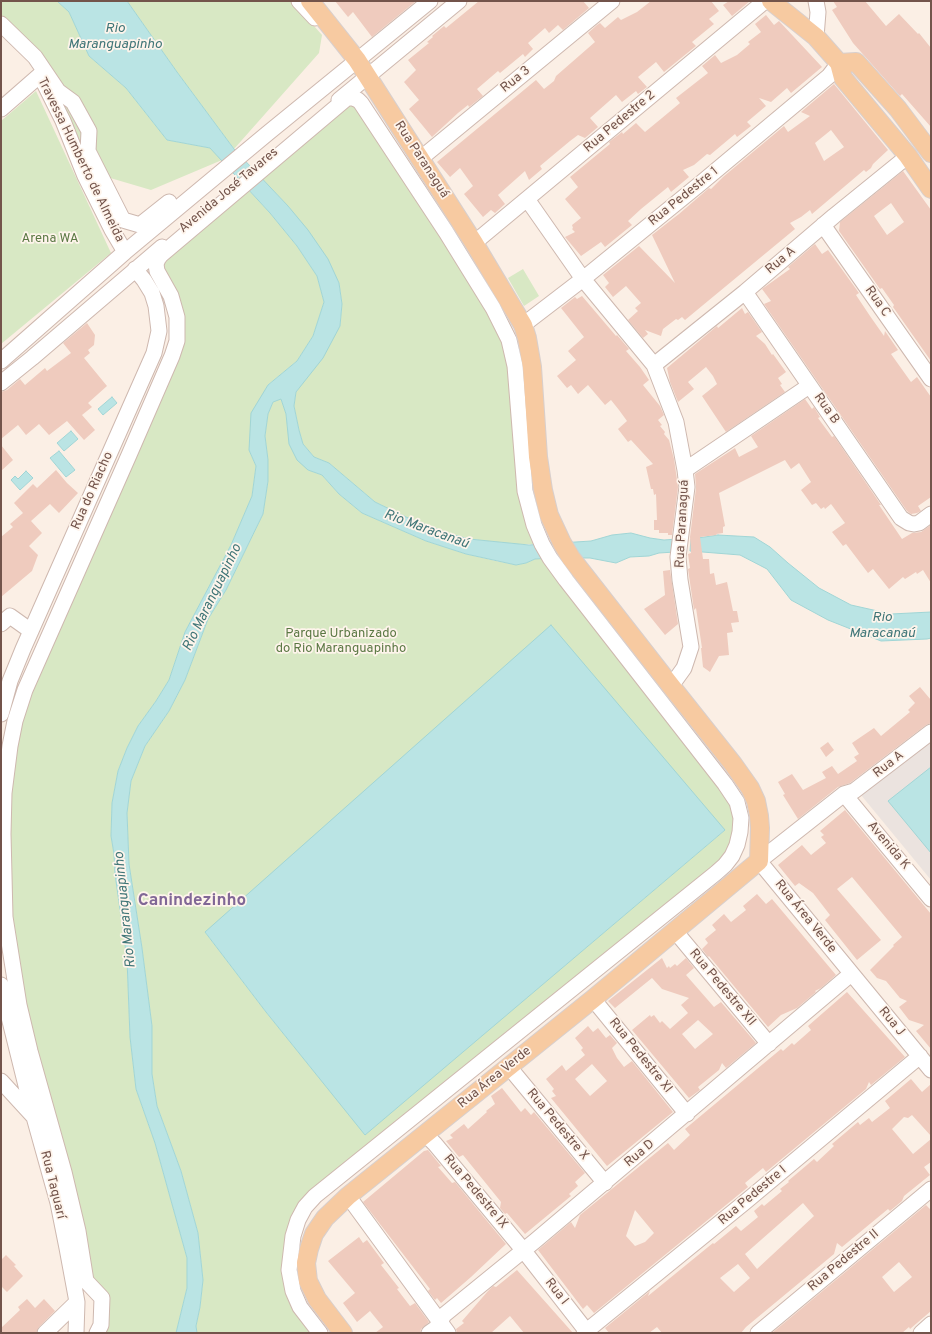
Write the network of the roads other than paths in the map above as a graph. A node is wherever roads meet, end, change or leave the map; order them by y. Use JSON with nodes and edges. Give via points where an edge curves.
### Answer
{"nodes":[{"id":1,"x":299,"y":1,"type":"edge"},
{"id":2,"x":310,"y":1,"type":"edge"},
{"id":3,"x":430,"y":1,"type":"edge"},
{"id":4,"x":458,"y":1,"type":"edge"},
{"id":5,"x":612,"y":1,"type":"edge"},
{"id":6,"x":765,"y":1,"type":"edge"},
{"id":7,"x":772,"y":1,"type":"edge"},
{"id":8,"x":816,"y":1,"type":"edge"},
{"id":9,"x":1,"y":24,"type":"edge"},
{"id":10,"x":1,"y":35,"type":"edge"},
{"id":11,"x":816,"y":37,"type":"junction"},
{"id":12,"x":354,"y":62,"type":"junction"},
{"id":13,"x":839,"y":63,"type":"junction"},
{"id":14,"x":40,"y":75,"type":"junction"},
{"id":15,"x":367,"y":77,"type":"junction"},
{"id":16,"x":1,"y":109,"type":"edge"},
{"id":17,"x":927,"y":147,"type":"edge"},
{"id":18,"x":281,"y":150,"type":"junction"},
{"id":19,"x":908,"y":156,"type":"junction"},
{"id":20,"x":420,"y":159,"type":"junction"},
{"id":21,"x":931,"y":189,"type":"edge"},
{"id":22,"x":527,"y":199,"type":"junction"},
{"id":23,"x":169,"y":202,"type":"dead end"},
{"id":24,"x":215,"y":206,"type":"junction"},
{"id":25,"x":823,"y":225,"type":"junction"},
{"id":26,"x":474,"y":243,"type":"junction"},
{"id":27,"x":125,"y":252,"type":"junction"},
{"id":28,"x":135,"y":269,"type":"junction"},
{"id":29,"x":583,"y":279,"type":"junction"},
{"id":30,"x":744,"y":292,"type":"junction"},
{"id":31,"x":522,"y":324,"type":"junction"},
{"id":32,"x":22,"y":344,"type":"junction"},
{"id":33,"x":32,"y":358,"type":"junction"},
{"id":34,"x":1,"y":361,"type":"edge"},
{"id":35,"x":654,"y":365,"type":"junction"},
{"id":36,"x":931,"y":379,"type":"edge"},
{"id":37,"x":1,"y":383,"type":"edge"},
{"id":38,"x":810,"y":386,"type":"junction"},
{"id":39,"x":685,"y":470,"type":"junction"},
{"id":40,"x":931,"y":514,"type":"edge"},
{"id":41,"x":4,"y":616,"type":"edge"},
{"id":42,"x":31,"y":632,"type":"junction"},
{"id":43,"x":671,"y":686,"type":"junction"},
{"id":44,"x":1,"y":714,"type":"edge"},
{"id":45,"x":931,"y":732,"type":"edge"},
{"id":46,"x":844,"y":794,"type":"junction"},
{"id":47,"x":759,"y":861,"type":"junction"},
{"id":48,"x":931,"y":899,"type":"edge"},
{"id":49,"x":675,"y":932,"type":"junction"},
{"id":50,"x":851,"y":974,"type":"junction"},
{"id":51,"x":1,"y":985,"type":"edge"},
{"id":52,"x":593,"y":999,"type":"junction"},
{"id":53,"x":769,"y":1044,"type":"junction"},
{"id":54,"x":920,"y":1056,"type":"junction"},
{"id":55,"x":509,"y":1067,"type":"junction"},
{"id":56,"x":931,"y":1070,"type":"edge"},
{"id":57,"x":1,"y":1081,"type":"edge"},
{"id":58,"x":687,"y":1114,"type":"junction"},
{"id":59,"x":34,"y":1117,"type":"junction"},
{"id":60,"x":425,"y":1134,"type":"junction"},
{"id":61,"x":605,"y":1183,"type":"junction"},
{"id":62,"x":931,"y":1189,"type":"edge"},
{"id":63,"x":348,"y":1196,"type":"junction"},
{"id":64,"x":524,"y":1251,"type":"junction"},
{"id":65,"x":76,"y":1302,"type":"junction"},
{"id":66,"x":440,"y":1320,"type":"junction"},
{"id":67,"x":931,"y":1324,"type":"edge"},
{"id":68,"x":586,"y":1332,"type":"edge"},
{"id":69,"x":45,"y":1333,"type":"edge"},
{"id":70,"x":76,"y":1333,"type":"edge"},
{"id":71,"x":97,"y":1333,"type":"edge"},
{"id":72,"x":320,"y":1333,"type":"edge"},
{"id":73,"x":343,"y":1333,"type":"edge"},
{"id":74,"x":429,"y":1333,"type":"edge"},
{"id":75,"x":448,"y":1333,"type":"edge"},
{"id":76,"x":758,"y":1333,"type":"edge"},
{"id":77,"x":921,"y":1333,"type":"edge"}],
"edges":[{"from":1,"to":12,"type":"street"},
{"from":2,"to":12,"type":"main road","name":"Rua Paranaguá"},
{"from":3,"to":12,"type":"street","name":"Avenida José Tavares"},
{"from":4,"to":15,"type":"street","name":"Avenida José Tavares"},
{"from":5,"to":20,"type":"street","name":"Rua 3"},
{"from":6,"to":22,"type":"street","name":"Rua Pedestre 2"},
{"from":7,"to":11,"type":"main road"},
{"from":8,"to":11,"type":"street"},
{"from":9,"to":23,"type":"street","via":[[34,57],[58,91],[73,102],[89,131],[88,151],[123,220],[140,225]]},
{"from":10,"to":14,"type":"street","name":"Travessa Humberto de Almeida"},
{"from":11,"to":13,"type":"main road"},
{"from":12,"to":15,"type":"main road","name":"Rua Paranaguá"},
{"from":12,"to":27,"type":"street","name":"Avenida José Tavares"},
{"from":13,"to":17,"type":"main road","via":[[856,62],[898,109]]},
{"from":13,"to":19,"type":"main road","via":[[843,78]]},
{"from":13,"to":29,"type":"street","name":"Rua Pedestre 1","via":[[829,76],[701,184]]},
{"from":14,"to":16,"type":"street"},
{"from":14,"to":27,"type":"street","name":"Travessa Humberto de Almeida","via":[[63,121],[85,176]]},
{"from":15,"to":18,"type":"street","name":"Avenida José Tavares"},
{"from":15,"to":20,"type":"main road","name":"Rua Paranaguá"},
{"from":17,"to":19,"type":"main road"},
{"from":18,"to":24,"type":"street","name":"Avenida José Tavares"},
{"from":18,"to":72,"type":"street","via":[[347,98],[362,103],[462,258],[493,308],[509,340],[515,366],[526,490],[534,525],[542,544],[550,558],[725,784],[736,802],[741,818],[737,845],[732,856],[716,874],[315,1196],[305,1207],[293,1236],[289,1270],[293,1291],[300,1307]]},
{"from":19,"to":21,"type":"main road"},
{"from":19,"to":25,"type":"street","name":"Rua A"},
{"from":20,"to":26,"type":"main road","name":"Rua Paranaguá"},
{"from":22,"to":26,"type":"street","name":"Rua Pedestre 2"},
{"from":22,"to":29,"type":"street","name":"Rua Paranaguá"},
{"from":24,"to":28,"type":"street","name":"Avenida José Tavares"},
{"from":24,"to":71,"type":"street","via":[[161,255],[156,264],[157,271],[171,296],[177,317],[177,341],[24,690],[11,740],[5,785],[5,917],[12,965],[30,1052],[78,1231],[86,1281],[102,1298],[101,1325]]},
{"from":25,"to":30,"type":"street","name":"Rua A"},
{"from":25,"to":36,"type":"street","name":"Rua C"},
{"from":26,"to":31,"type":"main road","name":"Rua Paranaguá"},
{"from":27,"to":32,"type":"street","name":"Avenida José Tavares"},
{"from":28,"to":33,"type":"street","name":"Avenida José Tavares"},
{"from":28,"to":42,"type":"street","name":"Rua do Riacho","via":[[152,293],[156,306],[159,331],[154,352]]},
{"from":29,"to":31,"type":"street","name":"Rua Pedestre 1"},
{"from":29,"to":35,"type":"street","name":"Rua Paranaguá"},
{"from":30,"to":35,"type":"street","name":"Rua A"},
{"from":30,"to":38,"type":"street","name":"Rua B"},
{"from":31,"to":43,"type":"main road","name":"Rua Paranaguá","via":[[532,367],[538,457],[549,515],[572,558]]},
{"from":32,"to":33,"type":"street"},
{"from":32,"to":34,"type":"street","name":"Avenida José Tavares"},
{"from":33,"to":37,"type":"street","name":"Avenida José Tavares"},
{"from":35,"to":39,"type":"street","name":"Rua Paranaguá","via":[[676,422]]},
{"from":38,"to":39,"type":"street"},
{"from":38,"to":40,"type":"street","name":"Rua B","via":[[901,518],[909,523],[919,522]]},
{"from":39,"to":43,"type":"street","name":"Rua Paranaguá","via":[[687,487],[678,557],[691,647],[684,668]]},
{"from":41,"to":42,"type":"street"},
{"from":42,"to":44,"type":"street","name":"Rua do Riacho","via":[[10,680]]},
{"from":43,"to":47,"type":"main road","via":[[750,788],[759,816]]},
{"from":45,"to":46,"type":"street","name":"Rua A","via":[[854,791]]},
{"from":46,"to":47,"type":"street","name":"Rua Área Verde"},
{"from":46,"to":48,"type":"street","name":"Avenida K"},
{"from":47,"to":49,"type":"main road","name":"Rua Área Verde"},
{"from":47,"to":50,"type":"street","name":"Rua Área Verde"},
{"from":49,"to":52,"type":"main road","name":"Rua Área Verde"},
{"from":49,"to":53,"type":"street","name":"Rua Pedestre XII"},
{"from":50,"to":53,"type":"street","name":"Rua D"},
{"from":50,"to":54,"type":"street","name":"Rua J"},
{"from":51,"to":59,"type":"street"},
{"from":52,"to":55,"type":"main road","name":"Rua Área Verde"},
{"from":52,"to":58,"type":"street","name":"Rua Pedestre XI"},
{"from":53,"to":58,"type":"street","name":"Rua D"},
{"from":54,"to":56,"type":"street","name":"Rua J"},
{"from":54,"to":68,"type":"street","name":"Rua Pedestre I"},
{"from":55,"to":60,"type":"main road","name":"Rua Área Verde"},
{"from":55,"to":61,"type":"street","name":"Rua Pedestre X"},
{"from":57,"to":59,"type":"street","name":"Rua Taquarí"},
{"from":58,"to":61,"type":"street","name":"Rua D"},
{"from":59,"to":65,"type":"street","name":"Rua Taquarí","via":[[58,1203]]},
{"from":60,"to":63,"type":"main road","name":"Rua Área Verde"},
{"from":60,"to":64,"type":"street","name":"Rua Pedestre IX"},
{"from":61,"to":64,"type":"street","name":"Rua D"},
{"from":62,"to":76,"type":"street","name":"Rua Pedestre II"},
{"from":63,"to":66,"type":"street"},
{"from":63,"to":73,"type":"main road","name":"Rua Área Verde","via":[[325,1218],[314,1234],[306,1263],[308,1281],[317,1299]]},
{"from":64,"to":66,"type":"street","name":"Rua D"},
{"from":64,"to":68,"type":"street","name":"Rua I"},
{"from":65,"to":69,"type":"street"},
{"from":65,"to":70,"type":"street","name":"Rua Taquarí"},
{"from":66,"to":74,"type":"street","name":"Rua D","via":[[436,1328]]},
{"from":66,"to":75,"type":"street"},
{"from":67,"to":77,"type":"street"}]}
